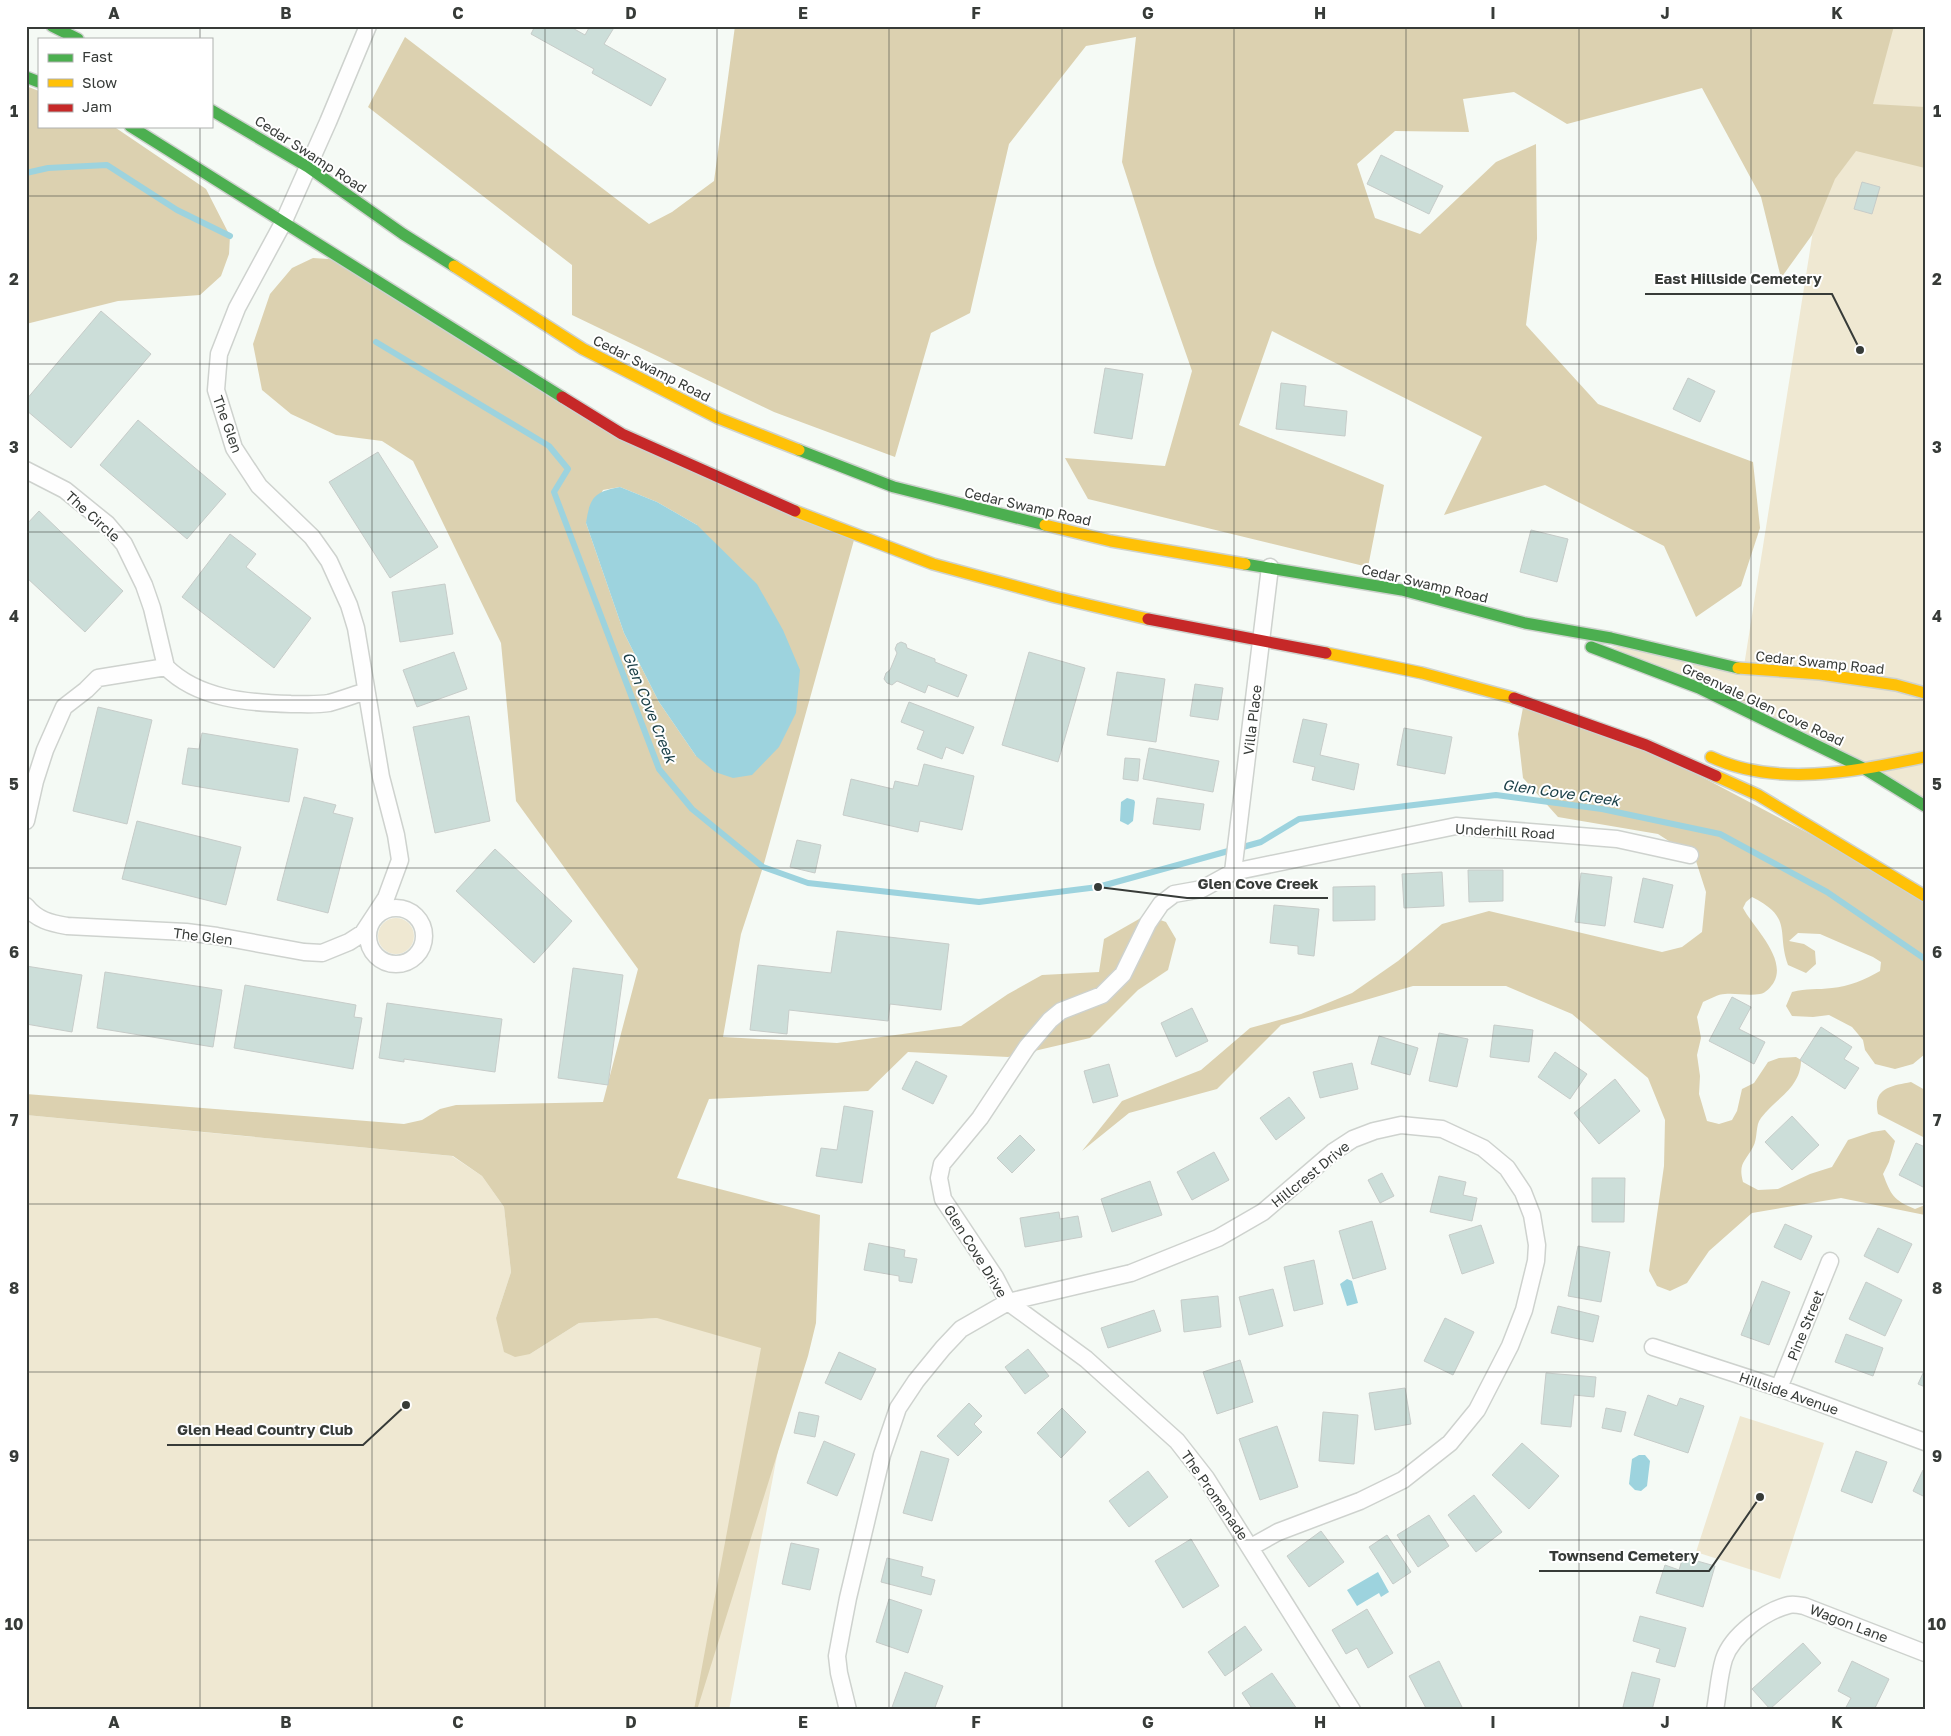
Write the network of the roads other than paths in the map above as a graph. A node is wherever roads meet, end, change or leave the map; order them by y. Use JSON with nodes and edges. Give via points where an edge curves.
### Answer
{"nodes":[{"id":1,"x":52,"y":26,"type":"edge"},
{"id":2,"x":368,"y":26,"type":"edge"},
{"id":3,"x":76,"y":38,"type":"edge"},
{"id":4,"x":26,"y":76,"type":"edge"},
{"id":5,"x":38,"y":82,"type":"edge"},
{"id":6,"x":212,"y":111,"type":"edge"},
{"id":7,"x":133,"y":128,"type":"edge"},
{"id":8,"x":308,"y":167,"type":"junction"},
{"id":9,"x":283,"y":223,"type":"junction"},
{"id":10,"x":26,"y":470,"type":"edge"},
{"id":11,"x":1270,"y":567,"type":"junction"},
{"id":12,"x":1525,"y":623,"type":"junction"},
{"id":13,"x":1261,"y":639,"type":"junction"},
{"id":14,"x":166,"y":668,"type":"junction"},
{"id":15,"x":366,"y":691,"type":"junction"},
{"id":16,"x":1924,"y":694,"type":"edge"},
{"id":17,"x":1674,"y":744,"type":"dead end"},
{"id":18,"x":1646,"y":745,"type":"junction"},
{"id":19,"x":1925,"y":747,"type":"edge"},
{"id":20,"x":1701,"y":752,"type":"dead end"},
{"id":21,"x":1919,"y":758,"type":"edge"},
{"id":22,"x":1865,"y":770,"type":"junction"},
{"id":23,"x":1925,"y":806,"type":"edge"},
{"id":24,"x":26,"y":822,"type":"edge"},
{"id":25,"x":1690,"y":855,"type":"dead end"},
{"id":26,"x":1234,"y":868,"type":"junction"},
{"id":27,"x":1925,"y":896,"type":"edge"},
{"id":28,"x":26,"y":906,"type":"edge"},
{"id":29,"x":1830,"y":1261,"type":"dead end"},
{"id":30,"x":1008,"y":1302,"type":"junction"},
{"id":31,"x":1653,"y":1347,"type":"dead end"},
{"id":32,"x":1779,"y":1388,"type":"junction"},
{"id":33,"x":1925,"y":1442,"type":"edge"},
{"id":34,"x":1251,"y":1547,"type":"junction"},
{"id":35,"x":1924,"y":1652,"type":"edge"},
{"id":36,"x":848,"y":1710,"type":"edge"},
{"id":37,"x":1352,"y":1710,"type":"edge"},
{"id":38,"x":1715,"y":1710,"type":"edge"}],
"edges":[{"from":1,"to":3,"type":"main road"},
{"from":2,"to":8,"type":"street","name":"The Glen"},
{"from":4,"to":5,"type":"main road"},
{"from":6,"to":8,"type":"main road","name":"Cedar Swamp Road"},
{"from":7,"to":9,"type":"main road"},
{"from":8,"to":9,"type":"street","name":"The Glen"},
{"from":8,"to":11,"type":"main road","name":"Cedar Swamp Road","via":[[402,234],[583,350],[718,418],[894,487],[960,506],[1111,540]]},
{"from":9,"to":13,"type":"main road","via":[[622,434],[814,520],[942,567],[1134,616]]},
{"from":9,"to":15,"type":"street","name":"The Glen","via":[[238,308],[219,354],[216,390],[234,448],[254,479],[312,537],[329,561],[356,628]]},
{"from":10,"to":14,"type":"street","name":"The Circle","via":[[65,490],[107,524],[124,544],[152,608]]},
{"from":11,"to":12,"type":"main road","name":"Cedar Swamp Road","via":[[1402,590]]},
{"from":11,"to":13,"type":"street","name":"Villa Place"},
{"from":12,"to":16,"type":"main road","name":"Cedar Swamp Road","via":[[1611,638],[1743,668],[1820,674],[1896,685]]},
{"from":12,"to":22,"type":"main road","name":"Greenvale Glen Cove Road","via":[[1699,688]]},
{"from":13,"to":18,"type":"main road","via":[[1422,673],[1520,700]]},
{"from":13,"to":26,"type":"street","name":"Villa Place"},
{"from":14,"to":15,"type":"street","via":[[178,679],[202,691],[260,703],[314,704]]},
{"from":14,"to":24,"type":"street","via":[[98,678],[64,706],[40,766]]},
{"from":15,"to":28,"type":"street","name":"The Glen","via":[[400,860],[386,898],[374,919],[363,933],[349,942],[322,953],[304,952],[186,932],[67,926],[33,915]]},
{"from":17,"to":18,"type":"main road"},
{"from":18,"to":27,"type":"main road","via":[[1758,795]]},
{"from":19,"to":21,"type":"main road"},
{"from":20,"to":22,"type":"main road","via":[[1728,765],[1762,773],[1785,775]]},
{"from":21,"to":22,"type":"main road"},
{"from":22,"to":23,"type":"main road","name":"Greenvale Glen Cove Road"},
{"from":25,"to":26,"type":"street","name":"Underhill Road","via":[[1617,839],[1456,826]]},
{"from":26,"to":30,"type":"street","name":"Glen Cove Drive","via":[[1202,889],[1174,894],[1160,904],[1123,974],[1102,995],[1062,1011],[1050,1020],[1027,1047],[980,1118],[942,1164],[939,1178],[943,1199]]},
{"from":29,"to":32,"type":"street","name":"Pine Street"},
{"from":30,"to":34,"type":"street","name":"The Promenade","via":[[1086,1359],[1178,1441]]},
{"from":30,"to":34,"type":"street","name":"Hillcrest Drive","via":[[1131,1273],[1218,1238],[1263,1212],[1333,1152],[1374,1131],[1402,1125],[1442,1129],[1483,1148],[1507,1168],[1523,1192],[1532,1214],[1536,1261],[1524,1310],[1510,1346],[1477,1410],[1450,1443],[1403,1480],[1360,1501],[1278,1532]]},
{"from":30,"to":36,"type":"street","name":"Glen Cove Drive","via":[[961,1329],[916,1381],[898,1408],[882,1455],[839,1647],[839,1673]]},
{"from":31,"to":32,"type":"street","name":"Hillside Avenue"},
{"from":32,"to":33,"type":"street","name":"Hillside Avenue"},
{"from":34,"to":37,"type":"street","name":"The Promenade"},
{"from":35,"to":38,"type":"street","name":"Wagon Lane","via":[[1804,1606],[1790,1604],[1768,1614],[1733,1644],[1724,1659]]}]}
